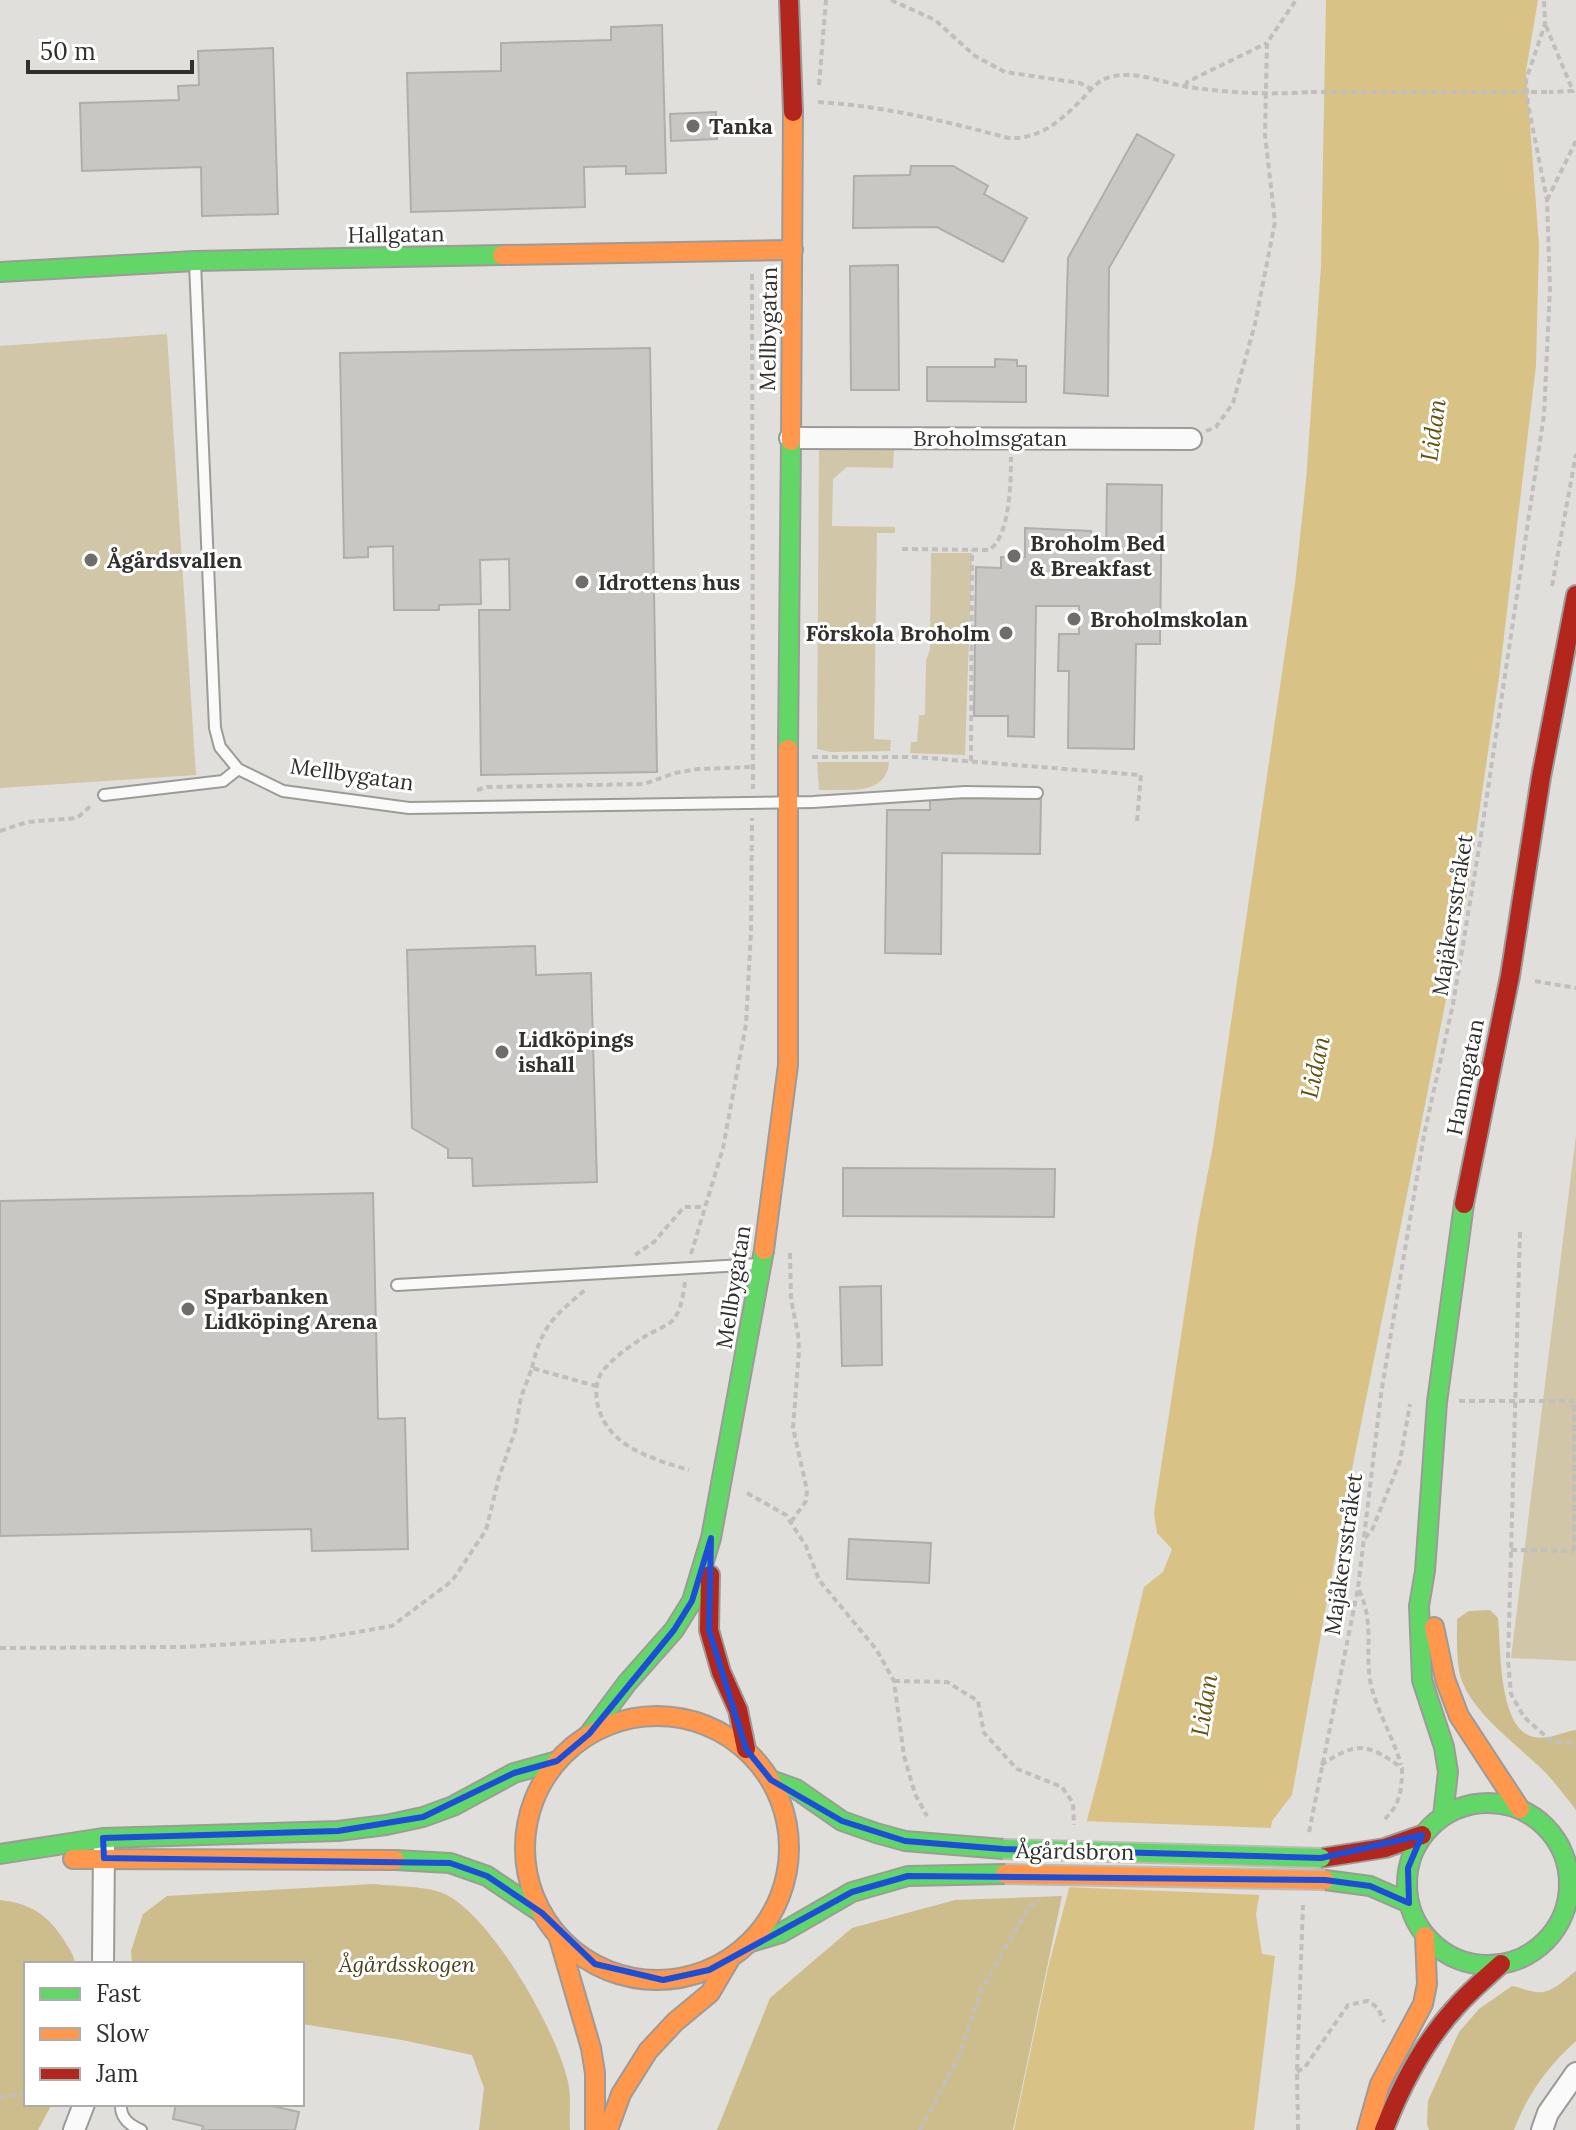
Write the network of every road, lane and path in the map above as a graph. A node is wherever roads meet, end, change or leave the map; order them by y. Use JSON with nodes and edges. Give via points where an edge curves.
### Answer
{"nodes":[{"id":1,"x":789,"y":0,"type":"edge"},
{"id":2,"x":891,"y":0,"type":"edge"},
{"id":3,"x":1296,"y":0,"type":"edge"},
{"id":4,"x":1544,"y":0,"type":"edge"},
{"id":5,"x":1545,"y":24,"type":"junction"},
{"id":6,"x":1267,"y":43,"type":"junction"},
{"id":7,"x":1186,"y":86,"type":"junction"},
{"id":8,"x":1091,"y":89,"type":"junction"},
{"id":9,"x":1574,"y":91,"type":"edge"},
{"id":10,"x":1265,"y":95,"type":"junction"},
{"id":11,"x":818,"y":102,"type":"dead end"},
{"id":12,"x":1576,"y":141,"type":"edge"},
{"id":13,"x":1547,"y":200,"type":"junction"},
{"id":14,"x":793,"y":250,"type":"junction"},
{"id":15,"x":751,"y":252,"type":"junction"},
{"id":16,"x":195,"y":261,"type":"junction"},
{"id":17,"x":0,"y":272,"type":"edge"},
{"id":18,"x":790,"y":438,"type":"junction"},
{"id":19,"x":1011,"y":438,"type":"junction"},
{"id":20,"x":1191,"y":439,"type":"joint"},
{"id":21,"x":1576,"y":454,"type":"edge"},
{"id":22,"x":902,"y":549,"type":"dead end"},
{"id":23,"x":972,"y":550,"type":"junction"},
{"id":24,"x":1551,"y":592,"type":"dead end"},
{"id":25,"x":1576,"y":599,"type":"edge"},
{"id":26,"x":812,"y":757,"type":"dead end"},
{"id":27,"x":971,"y":761,"type":"junction"},
{"id":28,"x":753,"y":767,"type":"junction"},
{"id":29,"x":238,"y":769,"type":"junction"},
{"id":30,"x":474,"y":791,"type":"dead end"},
{"id":31,"x":1037,"y":793,"type":"dead end"},
{"id":32,"x":104,"y":795,"type":"joint"},
{"id":33,"x":753,"y":802,"type":"junction"},
{"id":34,"x":787,"y":802,"type":"junction"},
{"id":35,"x":1137,"y":821,"type":"dead end"},
{"id":36,"x":0,"y":831,"type":"edge"},
{"id":37,"x":1510,"y":976,"type":"junction"},
{"id":38,"x":1576,"y":988,"type":"edge"},
{"id":39,"x":1520,"y":1232,"type":"dead end"},
{"id":40,"x":762,"y":1264,"type":"junction"},
{"id":41,"x":687,"y":1268,"type":"junction"},
{"id":42,"x":397,"y":1285,"type":"dead end"},
{"id":43,"x":596,"y":1386,"type":"junction"},
{"id":44,"x":1437,"y":1396,"type":"junction"},
{"id":45,"x":1515,"y":1401,"type":"junction"},
{"id":46,"x":1575,"y":1401,"type":"edge"},
{"id":47,"x":689,"y":1470,"type":"dead end"},
{"id":48,"x":747,"y":1493,"type":"dead end"},
{"id":49,"x":711,"y":1538,"type":"junction"},
{"id":50,"x":1364,"y":1540,"type":"junction"},
{"id":51,"x":1511,"y":1550,"type":"junction"},
{"id":52,"x":1575,"y":1551,"type":"edge"},
{"id":53,"x":1425,"y":1571,"type":"junction"},
{"id":54,"x":1358,"y":1588,"type":"junction"},
{"id":55,"x":0,"y":1648,"type":"edge"},
{"id":56,"x":894,"y":1681,"type":"junction"},
{"id":57,"x":589,"y":1734,"type":"junction"},
{"id":58,"x":1576,"y":1744,"type":"edge"},
{"id":59,"x":746,"y":1749,"type":"junction"},
{"id":60,"x":557,"y":1761,"type":"junction"},
{"id":61,"x":1321,"y":1765,"type":"junction"},
{"id":62,"x":1402,"y":1768,"type":"junction"},
{"id":63,"x":771,"y":1780,"type":"junction"},
{"id":64,"x":1520,"y":1809,"type":"junction"},
{"id":65,"x":1443,"y":1816,"type":"junction"},
{"id":66,"x":928,"y":1817,"type":"dead end"},
{"id":67,"x":1075,"y":1817,"type":"dead end"},
{"id":68,"x":1376,"y":1828,"type":"dead end"},
{"id":69,"x":1309,"y":1832,"type":"dead end"},
{"id":70,"x":1422,"y":1835,"type":"junction"},
{"id":71,"x":1558,"y":1842,"type":"junction"},
{"id":72,"x":104,"y":1848,"type":"junction"},
{"id":73,"x":1576,"y":1852,"type":"edge"},
{"id":74,"x":0,"y":1854,"type":"edge"},
{"id":75,"x":0,"y":1862,"type":"edge"},
{"id":76,"x":1304,"y":1891,"type":"dead end"},
{"id":77,"x":1048,"y":1897,"type":"dead end"},
{"id":78,"x":1409,"y":1903,"type":"junction"},
{"id":79,"x":542,"y":1913,"type":"junction"},
{"id":80,"x":558,"y":1935,"type":"junction"},
{"id":81,"x":1425,"y":1936,"type":"junction"},
{"id":82,"x":1565,"y":1941,"type":"dead end"},
{"id":83,"x":751,"y":1942,"type":"junction"},
{"id":84,"x":1544,"y":1943,"type":"junction"},
{"id":85,"x":730,"y":1959,"type":"junction"},
{"id":86,"x":103,"y":1962,"type":"edge"},
{"id":87,"x":1501,"y":1964,"type":"junction"},
{"id":88,"x":1385,"y":2029,"type":"dead end"},
{"id":89,"x":1297,"y":2072,"type":"junction"},
{"id":90,"x":1576,"y":2073,"type":"edge"},
{"id":91,"x":24,"y":2094,"type":"edge"},
{"id":92,"x":0,"y":2097,"type":"edge"},
{"id":93,"x":83,"y":2106,"type":"edge"},
{"id":94,"x":121,"y":2106,"type":"edge"},
{"id":95,"x":74,"y":2130,"type":"edge"},
{"id":96,"x":141,"y":2130,"type":"edge"},
{"id":97,"x":595,"y":2130,"type":"edge"},
{"id":98,"x":608,"y":2130,"type":"edge"},
{"id":99,"x":920,"y":2130,"type":"edge"},
{"id":100,"x":1298,"y":2130,"type":"edge"},
{"id":101,"x":1367,"y":2130,"type":"edge"},
{"id":102,"x":1384,"y":2130,"type":"edge"},
{"id":103,"x":1542,"y":2130,"type":"edge"}],
"edges":[{"from":1,"to":14,"type":"main road","name":"Mellbygatan"},
{"from":2,"to":8,"type":"path","via":[[935,20],[975,56],[1005,72]]},
{"from":3,"to":6,"type":"path"},
{"from":4,"to":5,"type":"path","name":"Majåkersstråket"},
{"from":5,"to":9,"type":"path"},
{"from":5,"to":13,"type":"path","name":"Majåkersstråket","via":[[1526,80]]},
{"from":6,"to":7,"type":"path"},
{"from":6,"to":10,"type":"path"},
{"from":7,"to":8,"type":"path","via":[[1119,75]]},
{"from":7,"to":10,"type":"path"},
{"from":8,"to":11,"type":"path","via":[[1051,125],[1026,139],[893,109]]},
{"from":9,"to":10,"type":"path","bridge":true},
{"from":10,"to":20,"type":"path","via":[[1275,222],[1255,324],[1233,403],[1216,427]]},
{"from":12,"to":13,"type":"path"},
{"from":13,"to":50,"type":"path","name":"Majåkersstråket","via":[[1550,288],[1544,415],[1458,974],[1424,1135],[1381,1394]]},
{"from":14,"to":15,"type":"main road","name":"Hallgatan"},
{"from":14,"to":18,"type":"main road","name":"Mellbygatan"},
{"from":15,"to":16,"type":"main road","name":"Hallgatan"},
{"from":15,"to":28,"type":"path"},
{"from":16,"to":17,"type":"main road","name":"Hallgatan"},
{"from":16,"to":29,"type":"lane","via":[[215,728],[220,747]]},
{"from":18,"to":19,"type":"street","name":"Broholmsgatan"},
{"from":18,"to":34,"type":"main road","name":"Mellbygatan"},
{"from":19,"to":20,"type":"street","name":"Broholmsgatan"},
{"from":19,"to":23,"type":"path","via":[[1008,512],[996,546]]},
{"from":21,"to":24,"type":"path"},
{"from":22,"to":23,"type":"path"},
{"from":23,"to":27,"type":"path"},
{"from":25,"to":37,"type":"main road","name":"Hamngatan"},
{"from":26,"to":27,"type":"path"},
{"from":27,"to":35,"type":"path","via":[[1141,775]]},
{"from":28,"to":30,"type":"path","via":[[698,769],[644,784]]},
{"from":28,"to":33,"type":"path"},
{"from":29,"to":32,"type":"lane","via":[[223,781]]},
{"from":29,"to":33,"type":"lane","name":"Mellbygatan","via":[[283,791],[409,808]]},
{"from":31,"to":34,"type":"lane"},
{"from":32,"to":36,"type":"path","via":[[77,818],[27,822]]},
{"from":33,"to":34,"type":"lane","name":"Mellbygatan"},
{"from":33,"to":41,"type":"path","via":[[746,1024],[723,1148]]},
{"from":34,"to":40,"type":"main road","name":"Mellbygatan","via":[[788,1065]]},
{"from":37,"to":38,"type":"path"},
{"from":37,"to":44,"type":"main road","name":"Hamngatan","via":[[1466,1193]]},
{"from":39,"to":45,"type":"path"},
{"from":40,"to":41,"type":"lane"},
{"from":40,"to":49,"type":"main road","name":"Mellbygatan"},
{"from":41,"to":42,"type":"lane"},
{"from":41,"to":43,"type":"path","via":[[672,1321],[612,1360]]},
{"from":43,"to":47,"type":"path","via":[[600,1415],[625,1445]]},
{"from":43,"to":55,"type":"path","via":[[532,1368],[486,1530],[452,1581],[392,1626],[317,1639],[182,1647]]},
{"from":44,"to":45,"type":"path"},
{"from":44,"to":50,"type":"path","via":[[1423,1390],[1413,1397],[1400,1461]]},
{"from":44,"to":53,"type":"main road","name":"Hamngatan"},
{"from":45,"to":46,"type":"path"},
{"from":45,"to":51,"type":"path"},
{"from":46,"to":52,"type":"path"},
{"from":48,"to":56,"type":"path","via":[[786,1515],[819,1580],[876,1649]]},
{"from":49,"to":57,"type":"main road","name":"Mellbygatan","via":[[692,1601],[674,1630]]},
{"from":49,"to":59,"type":"main road","name":"Mellbygatan","via":[[709,1630]]},
{"from":50,"to":54,"type":"path","name":"Majåkersstråket"},
{"from":51,"to":52,"type":"path"},
{"from":51,"to":58,"type":"path","via":[[1511,1694],[1524,1717],[1551,1741]]},
{"from":53,"to":64,"type":"main road","via":[[1438,1658],[1450,1695],[1464,1726],[1511,1788]]},
{"from":53,"to":65,"type":"main road","via":[[1419,1606],[1422,1680],[1448,1772]]},
{"from":54,"to":61,"type":"path","name":"Majåkersstråket"},
{"from":54,"to":62,"type":"path","via":[[1367,1607],[1371,1687]]},
{"from":56,"to":66,"type":"path","via":[[904,1756]]},
{"from":56,"to":67,"type":"path","via":[[947,1682],[978,1701],[984,1733],[1017,1769],[1062,1787]]},
{"from":57,"to":59,"type":"main road","via":[[634,1717],[658,1715],[705,1724]]},
{"from":57,"to":60,"type":"main road"},
{"from":59,"to":63,"type":"main road"},
{"from":60,"to":72,"type":"main road","via":[[514,1773],[453,1806],[386,1825]]},
{"from":60,"to":79,"type":"main road","via":[[536,1796],[525,1835],[531,1888]]},
{"from":61,"to":62,"type":"path","via":[[1343,1750],[1363,1748],[1378,1751]]},
{"from":61,"to":69,"type":"path","name":"Majåkersstråket"},
{"from":62,"to":68,"type":"path","via":[[1397,1808]]},
{"from":63,"to":70,"type":"main road","name":"Ågårdsbron","bridge":true,"via":[[796,1789],[842,1821],[905,1841],[1321,1858],[1385,1848]]},
{"from":63,"to":83,"type":"main road","via":[[783,1806],[789,1864],[776,1906]]},
{"from":64,"to":65,"type":"main road","via":[[1480,1802]]},
{"from":64,"to":71,"type":"main road"},
{"from":65,"to":70,"type":"main road"},
{"from":70,"to":78,"type":"main road","via":[[1408,1868]]},
{"from":71,"to":73,"type":"main road"},
{"from":71,"to":84,"type":"main road","via":[[1569,1895],[1563,1916]]},
{"from":72,"to":74,"type":"main road"},
{"from":72,"to":75,"type":"main road"},
{"from":72,"to":79,"type":"main road","via":[[450,1863],[487,1876]]},
{"from":72,"to":86,"type":"street"},
{"from":76,"to":89,"type":"path"},
{"from":77,"to":99,"type":"path","via":[[1029,1907],[982,1988],[959,2056]]},
{"from":78,"to":81,"type":"main road"},
{"from":78,"to":83,"type":"main road","name":"Ågårdsbron","bridge":true,"via":[[1370,1886],[1325,1880],[908,1876],[852,1892],[781,1933]]},
{"from":79,"to":80,"type":"main road"},
{"from":80,"to":85,"type":"main road","via":[[595,1964],[639,1979],[686,1977]]},
{"from":80,"to":97,"type":"main road","via":[[591,2048]]},
{"from":81,"to":87,"type":"main road","via":[[1460,1960]]},
{"from":81,"to":101,"type":"main road","via":[[1423,2004],[1380,2084]]},
{"from":82,"to":84,"type":"main road"},
{"from":83,"to":85,"type":"main road"},
{"from":84,"to":87,"type":"main road"},
{"from":85,"to":98,"type":"main road","via":[[710,1993],[648,2051],[621,2094]]},
{"from":87,"to":102,"type":"main road","via":[[1435,2034]]},
{"from":88,"to":89,"type":"path","via":[[1384,2015],[1368,2001],[1348,2005]]},
{"from":89,"to":100,"type":"path"},
{"from":90,"to":103,"type":"street"},
{"from":91,"to":92,"type":"path"},
{"from":93,"to":95,"type":"street"},
{"from":94,"to":96,"type":"lane","via":[[125,2121]]}]}
